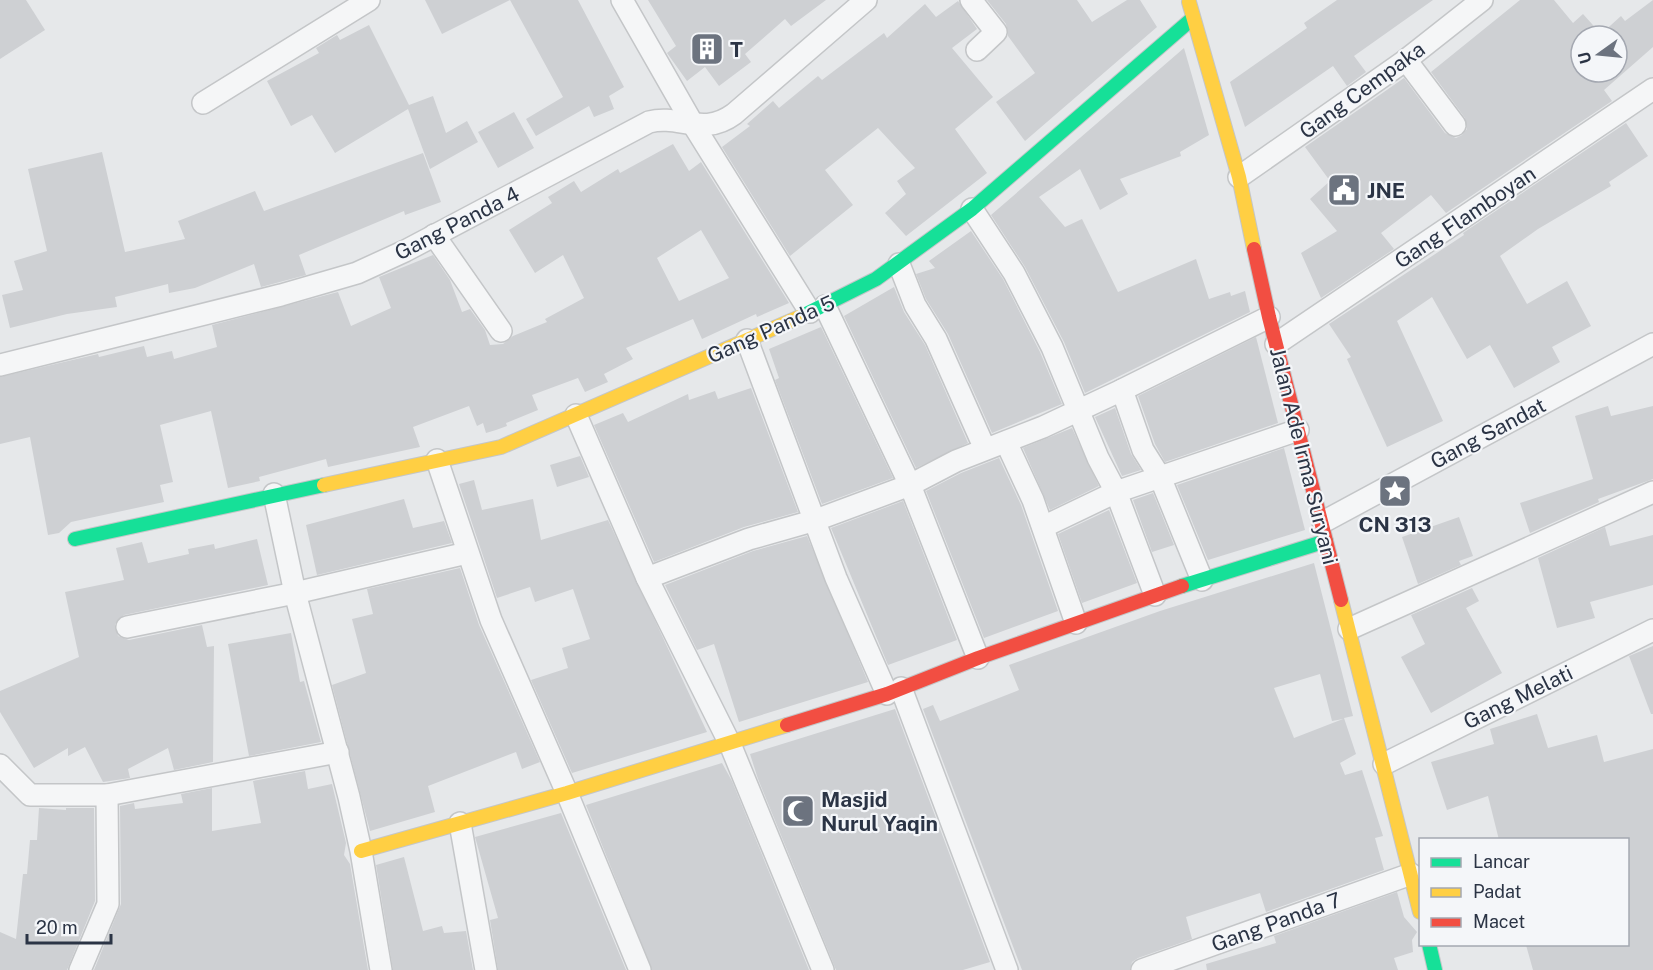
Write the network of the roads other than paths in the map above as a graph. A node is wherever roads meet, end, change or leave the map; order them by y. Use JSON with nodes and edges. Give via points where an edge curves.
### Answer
{"nodes":[{"id":1,"x":369,"y":0,"type":"edge"},
{"id":2,"x":622,"y":0,"type":"edge"},
{"id":3,"x":866,"y":0,"type":"edge"},
{"id":4,"x":971,"y":0,"type":"edge"},
{"id":5,"x":1188,"y":0,"type":"edge"},
{"id":6,"x":1482,"y":0,"type":"edge"},
{"id":7,"x":1192,"y":18,"type":"junction"},
{"id":8,"x":977,"y":50,"type":"dead end"},
{"id":9,"x":1406,"y":60,"type":"junction"},
{"id":10,"x":1653,"y":89,"type":"edge"},
{"id":11,"x":203,"y":103,"type":"dead end"},
{"id":12,"x":1455,"y":125,"type":"dead end"},
{"id":13,"x":694,"y":126,"type":"junction"},
{"id":14,"x":1239,"y":177,"type":"junction"},
{"id":15,"x":972,"y":209,"type":"junction"},
{"id":16,"x":434,"y":235,"type":"junction"},
{"id":17,"x":899,"y":264,"type":"junction"},
{"id":18,"x":818,"y":309,"type":"junction"},
{"id":19,"x":1269,"y":316,"type":"junction"},
{"id":20,"x":501,"y":331,"type":"dead end"},
{"id":21,"x":747,"y":340,"type":"junction"},
{"id":22,"x":1276,"y":344,"type":"junction"},
{"id":23,"x":1653,"y":344,"type":"edge"},
{"id":24,"x":0,"y":364,"type":"edge"},
{"id":25,"x":1122,"y":390,"type":"junction"},
{"id":26,"x":1079,"y":410,"type":"junction"},
{"id":27,"x":576,"y":415,"type":"junction"},
{"id":28,"x":1298,"y":430,"type":"junction"},
{"id":29,"x":1006,"y":442,"type":"junction"},
{"id":30,"x":985,"y":449,"type":"junction"},
{"id":31,"x":437,"y":460,"type":"junction"},
{"id":32,"x":1160,"y":477,"type":"junction"},
{"id":33,"x":910,"y":485,"type":"junction"},
{"id":34,"x":1116,"y":492,"type":"junction"},
{"id":35,"x":1653,"y":492,"type":"edge"},
{"id":36,"x":274,"y":494,"type":"junction"},
{"id":37,"x":816,"y":520,"type":"junction"},
{"id":38,"x":1043,"y":527,"type":"junction"},
{"id":39,"x":1324,"y":531,"type":"junction"},
{"id":40,"x":75,"y":539,"type":"dead end"},
{"id":41,"x":467,"y":553,"type":"junction"},
{"id":42,"x":647,"y":578,"type":"junction"},
{"id":43,"x":1202,"y":580,"type":"junction"},
{"id":44,"x":295,"y":593,"type":"junction"},
{"id":45,"x":1155,"y":595,"type":"junction"},
{"id":46,"x":1076,"y":623,"type":"junction"},
{"id":47,"x":127,"y":627,"type":"dead end"},
{"id":48,"x":1349,"y":629,"type":"junction"},
{"id":49,"x":1653,"y":630,"type":"edge"},
{"id":50,"x":978,"y":658,"type":"junction"},
{"id":51,"x":894,"y":691,"type":"junction"},
{"id":52,"x":730,"y":744,"type":"junction"},
{"id":53,"x":338,"y":752,"type":"junction"},
{"id":54,"x":1384,"y":764,"type":"junction"},
{"id":55,"x":0,"y":765,"type":"edge"},
{"id":56,"x":567,"y":793,"type":"junction"},
{"id":57,"x":107,"y":795,"type":"junction"},
{"id":58,"x":460,"y":823,"type":"junction"},
{"id":59,"x":361,"y":851,"type":"junction"},
{"id":60,"x":1411,"y":874,"type":"junction"},
{"id":61,"x":1419,"y":908,"type":"edge"},
{"id":62,"x":1429,"y":946,"type":"edge"},
{"id":63,"x":80,"y":970,"type":"edge"},
{"id":64,"x":381,"y":970,"type":"edge"},
{"id":65,"x":486,"y":970,"type":"edge"},
{"id":66,"x":640,"y":970,"type":"edge"},
{"id":67,"x":823,"y":970,"type":"edge"},
{"id":68,"x":1008,"y":970,"type":"edge"},
{"id":69,"x":1142,"y":970,"type":"edge"},
{"id":70,"x":1435,"y":970,"type":"edge"}],
"edges":[{"from":1,"to":11,"type":"street"},
{"from":2,"to":13,"type":"street"},
{"from":3,"to":13,"type":"street","name":"Gang Panda 4","via":[[728,119]]},
{"from":4,"to":8,"type":"street","via":[[996,32]]},
{"from":5,"to":7,"type":"street","name":"Jalan Ade Irma Suryani"},
{"from":6,"to":9,"type":"street","name":"Gang Cempaka"},
{"from":7,"to":14,"type":"street","name":"Jalan Ade Irma Suryani"},
{"from":7,"to":15,"type":"street","name":"Gang Panda 5"},
{"from":9,"to":12,"type":"street"},
{"from":9,"to":14,"type":"street","name":"Gang Cempaka"},
{"from":10,"to":22,"type":"street","name":"Gang Flamboyan"},
{"from":13,"to":16,"type":"street","name":"Gang Panda 4","via":[[662,120],[649,122]]},
{"from":13,"to":18,"type":"street"},
{"from":14,"to":19,"type":"street","name":"Jalan Ade Irma Suryani"},
{"from":15,"to":17,"type":"street","name":"Gang Panda 5"},
{"from":15,"to":26,"type":"street","via":[[1014,273]]},
{"from":16,"to":20,"type":"street"},
{"from":16,"to":24,"type":"street","name":"Gang Panda 4","via":[[357,273]]},
{"from":17,"to":18,"type":"street","name":"Gang Panda 5"},
{"from":17,"to":30,"type":"street"},
{"from":18,"to":21,"type":"street","name":"Gang Panda 5"},
{"from":18,"to":33,"type":"street"},
{"from":19,"to":22,"type":"street","name":"Jalan Ade Irma Suryani"},
{"from":19,"to":25,"type":"street"},
{"from":21,"to":27,"type":"street","name":"Gang Panda 5"},
{"from":21,"to":37,"type":"street"},
{"from":22,"to":28,"type":"street","name":"Jalan Ade Irma Suryani"},
{"from":23,"to":39,"type":"street","name":"Gang Sandat"},
{"from":25,"to":26,"type":"street"},
{"from":25,"to":32,"type":"street","via":[[1143,450]]},
{"from":26,"to":29,"type":"street"},
{"from":26,"to":34,"type":"street"},
{"from":27,"to":31,"type":"street","name":"Gang Panda 5","via":[[501,447]]},
{"from":27,"to":42,"type":"street"},
{"from":28,"to":32,"type":"street"},
{"from":28,"to":39,"type":"street","name":"Jalan Ade Irma Suryani"},
{"from":29,"to":30,"type":"street"},
{"from":29,"to":38,"type":"street"},
{"from":30,"to":33,"type":"street"},
{"from":31,"to":36,"type":"street","name":"Gang Panda 5"},
{"from":31,"to":41,"type":"street"},
{"from":32,"to":34,"type":"street"},
{"from":32,"to":43,"type":"street"},
{"from":33,"to":37,"type":"street"},
{"from":33,"to":50,"type":"street"},
{"from":34,"to":38,"type":"street"},
{"from":34,"to":45,"type":"street"},
{"from":35,"to":48,"type":"street"},
{"from":36,"to":40,"type":"street","name":"Gang Panda 5"},
{"from":36,"to":44,"type":"street"},
{"from":37,"to":42,"type":"street","via":[[749,539]]},
{"from":37,"to":51,"type":"street","via":[[836,578]]},
{"from":38,"to":46,"type":"street"},
{"from":39,"to":43,"type":"street"},
{"from":39,"to":48,"type":"street","name":"Jalan Ade Irma Suryani"},
{"from":41,"to":44,"type":"street"},
{"from":41,"to":56,"type":"street","via":[[499,639]]},
{"from":42,"to":52,"type":"street"},
{"from":43,"to":45,"type":"street"},
{"from":44,"to":47,"type":"street"},
{"from":44,"to":53,"type":"street"},
{"from":45,"to":46,"type":"street"},
{"from":46,"to":50,"type":"street"},
{"from":48,"to":54,"type":"street","name":"Jalan Ade Irma Suryani"},
{"from":49,"to":54,"type":"street","name":"Gang Melati"},
{"from":50,"to":51,"type":"street"},
{"from":51,"to":52,"type":"street"},
{"from":51,"to":68,"type":"street"},
{"from":52,"to":56,"type":"street"},
{"from":52,"to":67,"type":"street"},
{"from":53,"to":57,"type":"street"},
{"from":53,"to":59,"type":"street"},
{"from":54,"to":60,"type":"street","name":"Jalan Ade Irma Suryani"},
{"from":55,"to":57,"type":"street","via":[[30,795]]},
{"from":56,"to":58,"type":"street"},
{"from":56,"to":66,"type":"street"},
{"from":57,"to":63,"type":"street","via":[[108,903]]},
{"from":58,"to":59,"type":"street"},
{"from":58,"to":65,"type":"street"},
{"from":59,"to":64,"type":"street"},
{"from":60,"to":61,"type":"street","name":"Jalan Ade Irma Suryani"},
{"from":60,"to":69,"type":"street","name":"Gang Panda 7"},
{"from":62,"to":70,"type":"street"}]}
